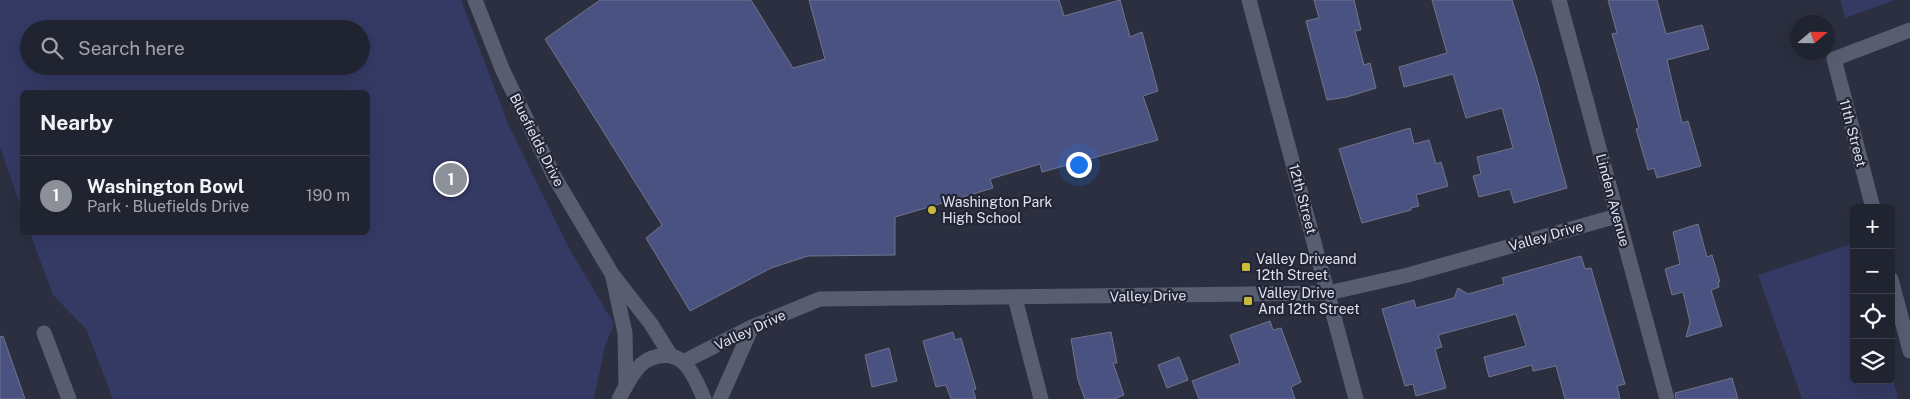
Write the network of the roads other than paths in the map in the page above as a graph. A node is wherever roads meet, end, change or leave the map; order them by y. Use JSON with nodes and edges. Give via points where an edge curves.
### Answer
{"nodes":[{"id":1,"x":475,"y":0,"type":"edge"},
{"id":2,"x":1248,"y":0,"type":"edge"},
{"id":3,"x":1559,"y":0,"type":"edge"},
{"id":4,"x":1910,"y":30,"type":"edge"},
{"id":5,"x":1872,"y":204,"type":"edge"},
{"id":6,"x":1617,"y":216,"type":"junction"},
{"id":7,"x":612,"y":274,"type":"junction"},
{"id":8,"x":1328,"y":293,"type":"junction"},
{"id":9,"x":1895,"y":294,"type":"edge"},
{"id":10,"x":1015,"y":298,"type":"junction"},
{"id":11,"x":752,"y":327,"type":"junction"},
{"id":12,"x":44,"y":333,"type":"dead end"},
{"id":13,"x":1910,"y":349,"type":"edge"},
{"id":14,"x":677,"y":359,"type":"junction"},
{"id":15,"x":622,"y":392,"type":"edge"},
{"id":16,"x":69,"y":399,"type":"edge"},
{"id":17,"x":704,"y":399,"type":"edge"},
{"id":18,"x":720,"y":399,"type":"edge"},
{"id":19,"x":1041,"y":399,"type":"edge"},
{"id":20,"x":1356,"y":399,"type":"edge"},
{"id":21,"x":1667,"y":399,"type":"edge"}],
"edges":[{"from":1,"to":7,"type":"street","name":"Bluefields Drive","via":[[503,71],[555,178]]},
{"from":2,"to":8,"type":"street","name":"12th Street"},
{"from":3,"to":6,"type":"street","name":"Linden Avenue"},
{"from":4,"to":5,"type":"street","name":"11th Street","via":[[1834,59]]},
{"from":6,"to":8,"type":"street","name":"Valley Drive"},
{"from":6,"to":21,"type":"street","name":"Linden Avenue"},
{"from":7,"to":14,"type":"street","name":"Bluefields Drive"},
{"from":7,"to":15,"type":"street","name":"Bluefields Drive","via":[[625,333]]},
{"from":8,"to":10,"type":"street","name":"Valley Drive"},
{"from":8,"to":20,"type":"street","name":"12th Street"},
{"from":9,"to":13,"type":"street"},
{"from":10,"to":11,"type":"street","name":"Valley Drive","via":[[820,299]]},
{"from":10,"to":19,"type":"street"},
{"from":11,"to":14,"type":"street","name":"Valley Drive"},
{"from":11,"to":18,"type":"street"},
{"from":12,"to":16,"type":"street"},
{"from":14,"to":15,"type":"street","name":"Valley Drive","via":[[660,356],[647,361],[638,368]]},
{"from":14,"to":17,"type":"street","name":"Bluefields Drive","via":[[700,388]]}]}
